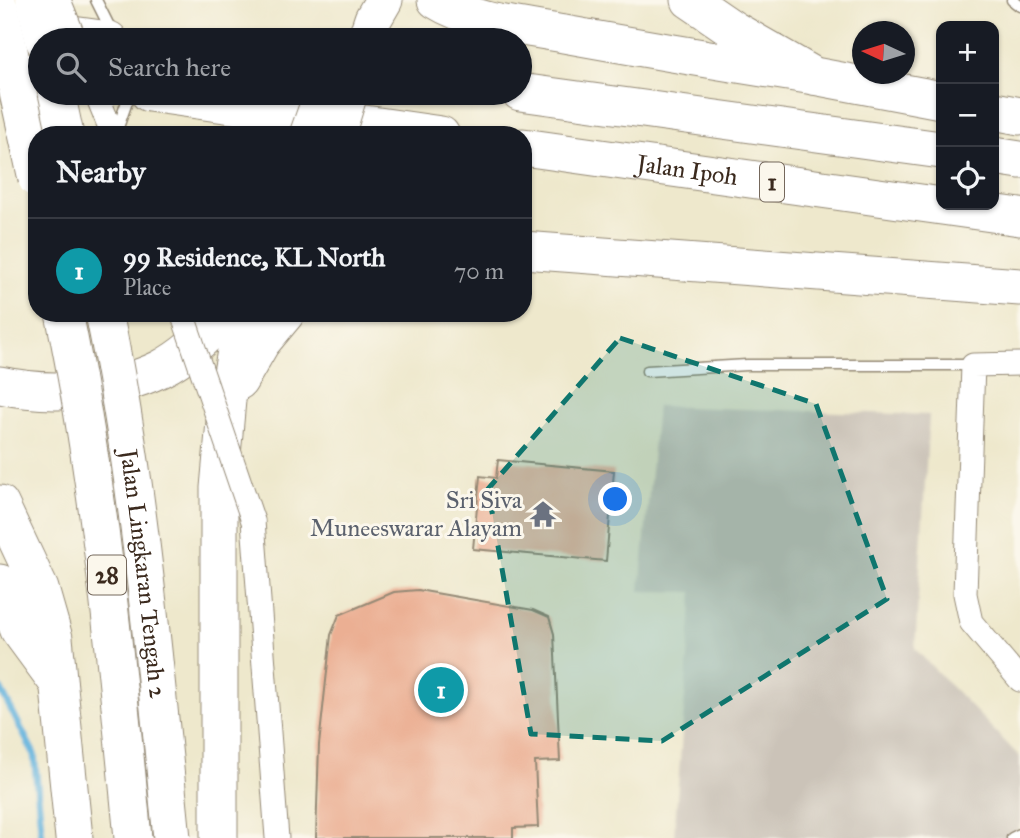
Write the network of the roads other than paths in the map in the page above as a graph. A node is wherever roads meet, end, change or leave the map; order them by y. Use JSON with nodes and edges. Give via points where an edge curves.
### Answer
{"nodes":[{"id":1,"x":35,"y":0,"type":"edge"},
{"id":2,"x":59,"y":0,"type":"edge"},
{"id":3,"x":96,"y":0,"type":"edge"},
{"id":4,"x":410,"y":0,"type":"edge"},
{"id":5,"x":690,"y":0,"type":"edge"},
{"id":6,"x":1012,"y":0,"type":"edge"},
{"id":7,"x":443,"y":5,"type":"edge"},
{"id":8,"x":1020,"y":6,"type":"edge"},
{"id":9,"x":0,"y":10,"type":"edge"},
{"id":10,"x":369,"y":15,"type":"edge"},
{"id":11,"x":0,"y":26,"type":"edge"},
{"id":12,"x":41,"y":28,"type":"edge"},
{"id":13,"x":70,"y":28,"type":"edge"},
{"id":14,"x":110,"y":28,"type":"edge"},
{"id":15,"x":355,"y":28,"type":"edge"},
{"id":16,"x":528,"y":28,"type":"edge"},
{"id":17,"x":532,"y":29,"type":"edge"},
{"id":18,"x":28,"y":30,"type":"edge"},
{"id":19,"x":814,"y":76,"type":"junction"},
{"id":20,"x":0,"y":77,"type":"edge"},
{"id":21,"x":28,"y":80,"type":"edge"},
{"id":22,"x":532,"y":94,"type":"edge"},
{"id":23,"x":936,"y":99,"type":"edge"},
{"id":24,"x":59,"y":105,"type":"edge"},
{"id":25,"x":101,"y":105,"type":"edge"},
{"id":26,"x":125,"y":105,"type":"edge"},
{"id":27,"x":232,"y":105,"type":"edge"},
{"id":28,"x":319,"y":105,"type":"edge"},
{"id":29,"x":345,"y":105,"type":"edge"},
{"id":30,"x":999,"y":112,"type":"edge"},
{"id":31,"x":8,"y":114,"type":"dead end"},
{"id":32,"x":1020,"y":116,"type":"edge"},
{"id":33,"x":63,"y":126,"type":"edge"},
{"id":34,"x":110,"y":126,"type":"edge"},
{"id":35,"x":117,"y":126,"type":"edge"},
{"id":36,"x":311,"y":126,"type":"edge"},
{"id":37,"x":338,"y":126,"type":"edge"},
{"id":38,"x":378,"y":126,"type":"edge"},
{"id":39,"x":28,"y":136,"type":"edge"},
{"id":40,"x":28,"y":138,"type":"edge"},
{"id":41,"x":532,"y":148,"type":"edge"},
{"id":42,"x":936,"y":149,"type":"edge"},
{"id":43,"x":999,"y":157,"type":"edge"},
{"id":44,"x":1020,"y":160,"type":"edge"},
{"id":45,"x":1020,"y":217,"type":"edge"},
{"id":46,"x":532,"y":249,"type":"edge"},
{"id":47,"x":1020,"y":287,"type":"edge"},
{"id":48,"x":66,"y":322,"type":"edge"},
{"id":49,"x":106,"y":322,"type":"edge"},
{"id":50,"x":185,"y":322,"type":"edge"},
{"id":51,"x":218,"y":322,"type":"edge"},
{"id":52,"x":241,"y":322,"type":"edge"},
{"id":53,"x":278,"y":322,"type":"edge"},
{"id":54,"x":973,"y":365,"type":"junction"},
{"id":55,"x":1020,"y":365,"type":"edge"},
{"id":56,"x":647,"y":371,"type":"dead end"},
{"id":57,"x":0,"y":385,"type":"edge"},
{"id":58,"x":227,"y":400,"type":"junction"},
{"id":59,"x":0,"y":504,"type":"edge"},
{"id":60,"x":0,"y":583,"type":"edge"},
{"id":61,"x":1020,"y":680,"type":"edge"},
{"id":62,"x":59,"y":684,"type":"junction"},
{"id":63,"x":1020,"y":834,"type":"edge"},
{"id":64,"x":74,"y":838,"type":"edge"},
{"id":65,"x":133,"y":838,"type":"edge"},
{"id":66,"x":172,"y":838,"type":"edge"},
{"id":67,"x":219,"y":838,"type":"edge"},
{"id":68,"x":277,"y":838,"type":"edge"},
{"id":69,"x":1012,"y":838,"type":"edge"}],
"edges":[{"from":1,"to":12,"type":"highway","bridge":true},
{"from":2,"to":13,"type":"street","bridge":true},
{"from":3,"to":14,"type":"lane"},
{"from":4,"to":7,"type":"highway"},
{"from":5,"to":19,"type":"highway"},
{"from":6,"to":8,"type":"lane"},
{"from":7,"to":16,"type":"highway"},
{"from":9,"to":40,"type":"highway","bridge":true},
{"from":10,"to":15,"type":"highway"},
{"from":11,"to":18,"type":"highway"},
{"from":17,"to":19,"type":"highway"},
{"from":19,"to":23,"type":"highway"},
{"from":20,"to":21,"type":"highway"},
{"from":22,"to":42,"type":"highway","number":"1"},
{"from":24,"to":33,"type":"highway"},
{"from":25,"to":34,"type":"street"},
{"from":26,"to":35,"type":"lane"},
{"from":27,"to":38,"type":"highway"},
{"from":28,"to":36,"type":"highway","bridge":true},
{"from":29,"to":37,"type":"highway","bridge":true},
{"from":30,"to":32,"type":"highway"},
{"from":31,"to":39,"type":"lane"},
{"from":41,"to":45,"type":"highway","name":"Jalan Ipoh","number":"1"},
{"from":43,"to":44,"type":"highway"},
{"from":46,"to":47,"type":"highway"},
{"from":48,"to":65,"type":"highway","name":"Jalan Lingkaran Tengah 2","number":"28","bridge":true,"via":[[83,405],[107,580]]},
{"from":49,"to":66,"type":"highway","name":"Jalan Lingkaran Tengah 2","number":"28","bridge":true,"via":[[122,397],[145,576]]},
{"from":50,"to":68,"type":"street","bridge":true,"via":[[253,520]]},
{"from":51,"to":57,"type":"highway","bridge":true,"via":[[186,352],[132,380],[48,390]]},
{"from":52,"to":58,"type":"highway"},
{"from":53,"to":58,"type":"highway"},
{"from":54,"to":55,"type":"street"},
{"from":54,"to":56,"type":"lane","via":[[747,365]]},
{"from":54,"to":61,"type":"street","via":[[965,594],[971,622]]},
{"from":58,"to":67,"type":"highway","via":[[219,488]]},
{"from":59,"to":62,"type":"highway","via":[[40,589],[54,638]]},
{"from":60,"to":62,"type":"highway","via":[[19,630]]},
{"from":62,"to":64,"type":"highway"},
{"from":63,"to":69,"type":"lane"}]}
